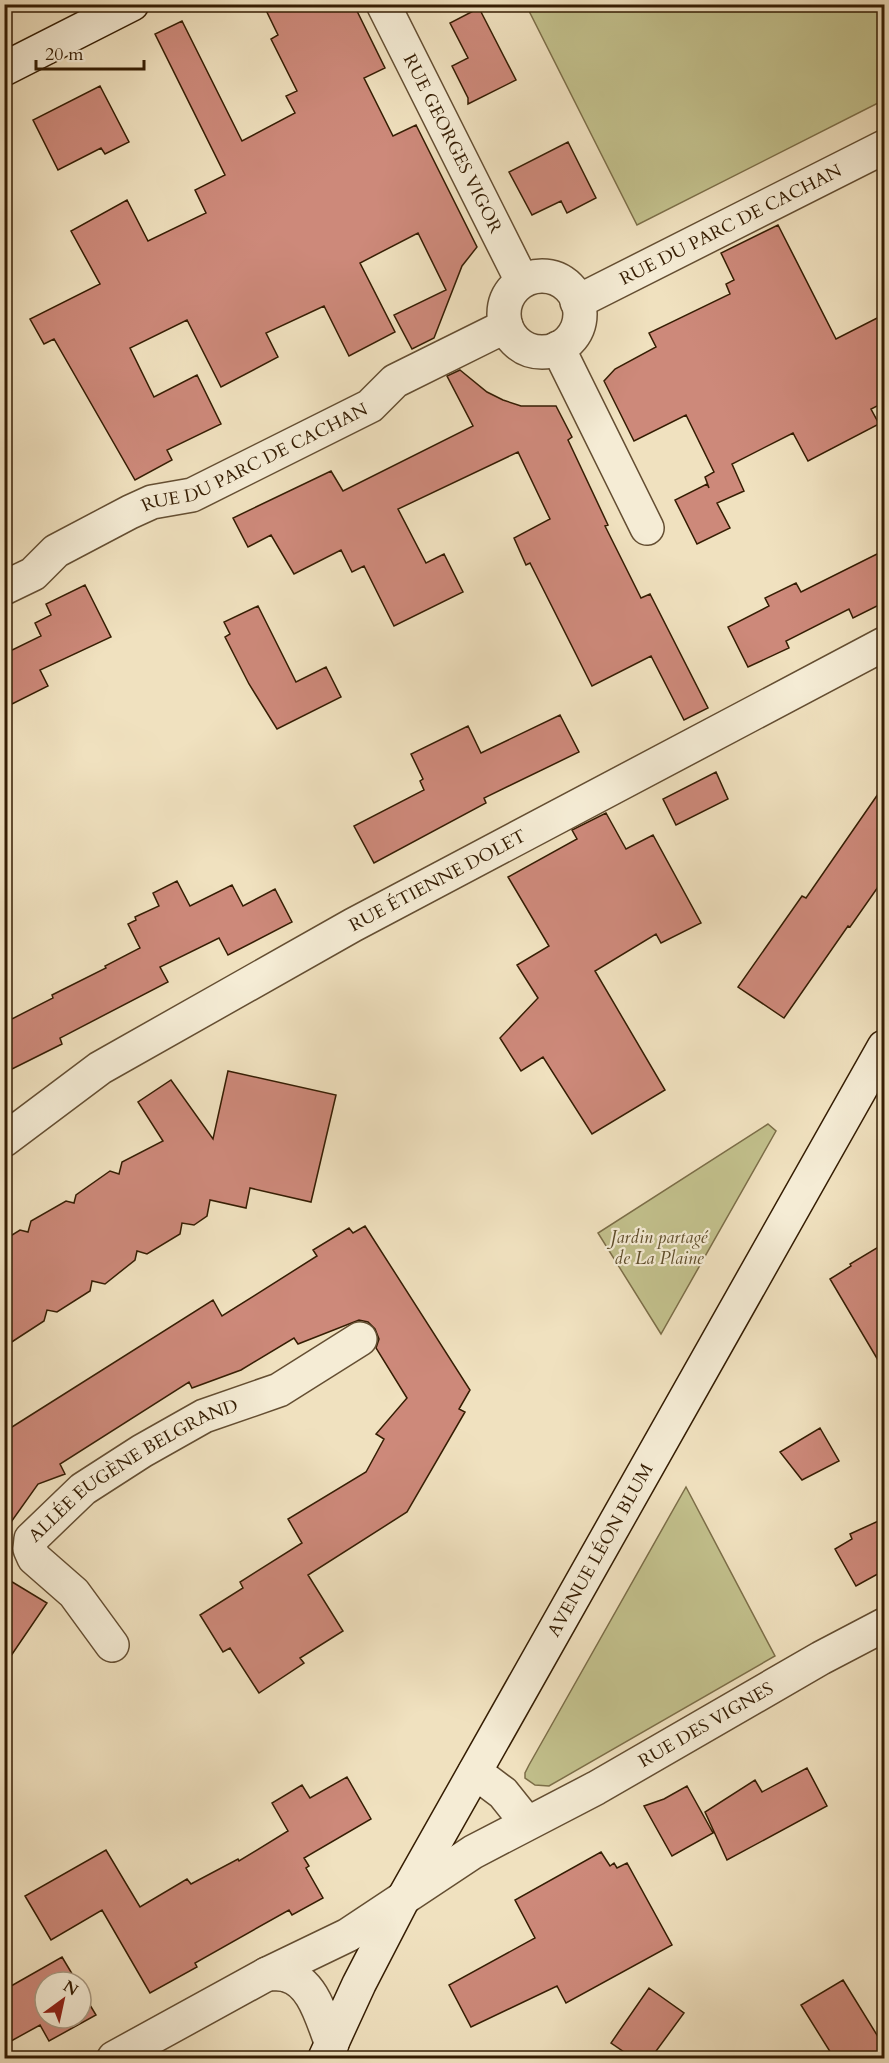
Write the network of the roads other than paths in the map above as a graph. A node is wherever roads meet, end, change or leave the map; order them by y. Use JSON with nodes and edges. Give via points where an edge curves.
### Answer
{"nodes":[{"id":1,"x":132,"y":4,"type":"edge"},
{"id":2,"x":383,"y":4,"type":"edge"},
{"id":3,"x":4,"y":69,"type":"edge"},
{"id":4,"x":885,"y":147,"type":"edge"},
{"id":5,"x":522,"y":281,"type":"junction"},
{"id":6,"x":577,"y":302,"type":"junction"},
{"id":7,"x":506,"y":326,"type":"junction"},
{"id":8,"x":558,"y":348,"type":"junction"},
{"id":9,"x":647,"y":528,"type":"dead end"},
{"id":10,"x":4,"y":588,"type":"edge"},
{"id":11,"x":885,"y":644,"type":"edge"},
{"id":12,"x":885,"y":1047,"type":"edge"},
{"id":13,"x":4,"y":1140,"type":"edge"},
{"id":14,"x":360,"y":1339,"type":"dead end"},
{"id":15,"x":885,"y":1626,"type":"edge"},
{"id":16,"x":112,"y":1645,"type":"dead end"},
{"id":17,"x":475,"y":1772,"type":"junction"},
{"id":18,"x":527,"y":1823,"type":"junction"},
{"id":19,"x":403,"y":1899,"type":"junction"},
{"id":20,"x":267,"y":1974,"type":"junction"},
{"id":21,"x":328,"y":2051,"type":"edge"},
{"id":22,"x":114,"y":2058,"type":"edge"}],
"edges":[{"from":1,"to":3,"type":"street"},
{"from":2,"to":5,"type":"street","name":"RUE GEORGES VIGOR"},
{"from":4,"to":6,"type":"street","name":"RUE DU PARC DE CACHAN"},
{"from":5,"to":6,"type":"street","via":[[532,277],[554,278],[573,292]]},
{"from":5,"to":7,"type":"street","via":[[504,306]]},
{"from":6,"to":8,"type":"street","via":[[580,312],[574,334]]},
{"from":7,"to":8,"type":"street","via":[[511,336],[527,349],[537,352]]},
{"from":7,"to":10,"type":"street","name":"RUE DU PARC DE CACHAN","via":[[395,381],[370,406],[192,495],[152,502],[130,512],[56,551],[33,574]]},
{"from":8,"to":9,"type":"street"},
{"from":11,"to":13,"type":"street","name":"RUE ÉTIENNE DOLET","via":[[353,925],[99,1068]]},
{"from":12,"to":17,"type":"street","name":"AVENUE LÉON BLUM"},
{"from":14,"to":16,"type":"street","name":"ALLÉE EUGÈNE BELGRAND","via":[[279,1390],[204,1416],[142,1451],[83,1489],[31,1539],[34,1558],[74,1593]]},
{"from":15,"to":18,"type":"street","name":"RUE DES VIGNES"},
{"from":17,"to":18,"type":"street","via":[[502,1793]]},
{"from":17,"to":19,"type":"street","name":"AVENUE LÉON BLUM"},
{"from":18,"to":19,"type":"street","name":"RUE DES VIGNES","via":[[473,1852]]},
{"from":19,"to":20,"type":"street","name":"RUE DES VIGNES","via":[[348,1935]]},
{"from":19,"to":21,"type":"street","name":"AVENUE LÉON BLUM"},
{"from":20,"to":21,"type":"street","via":[[286,1975],[305,1988],[315,2001]]},
{"from":20,"to":22,"type":"street","name":"RUE DES VIGNES"}]}
